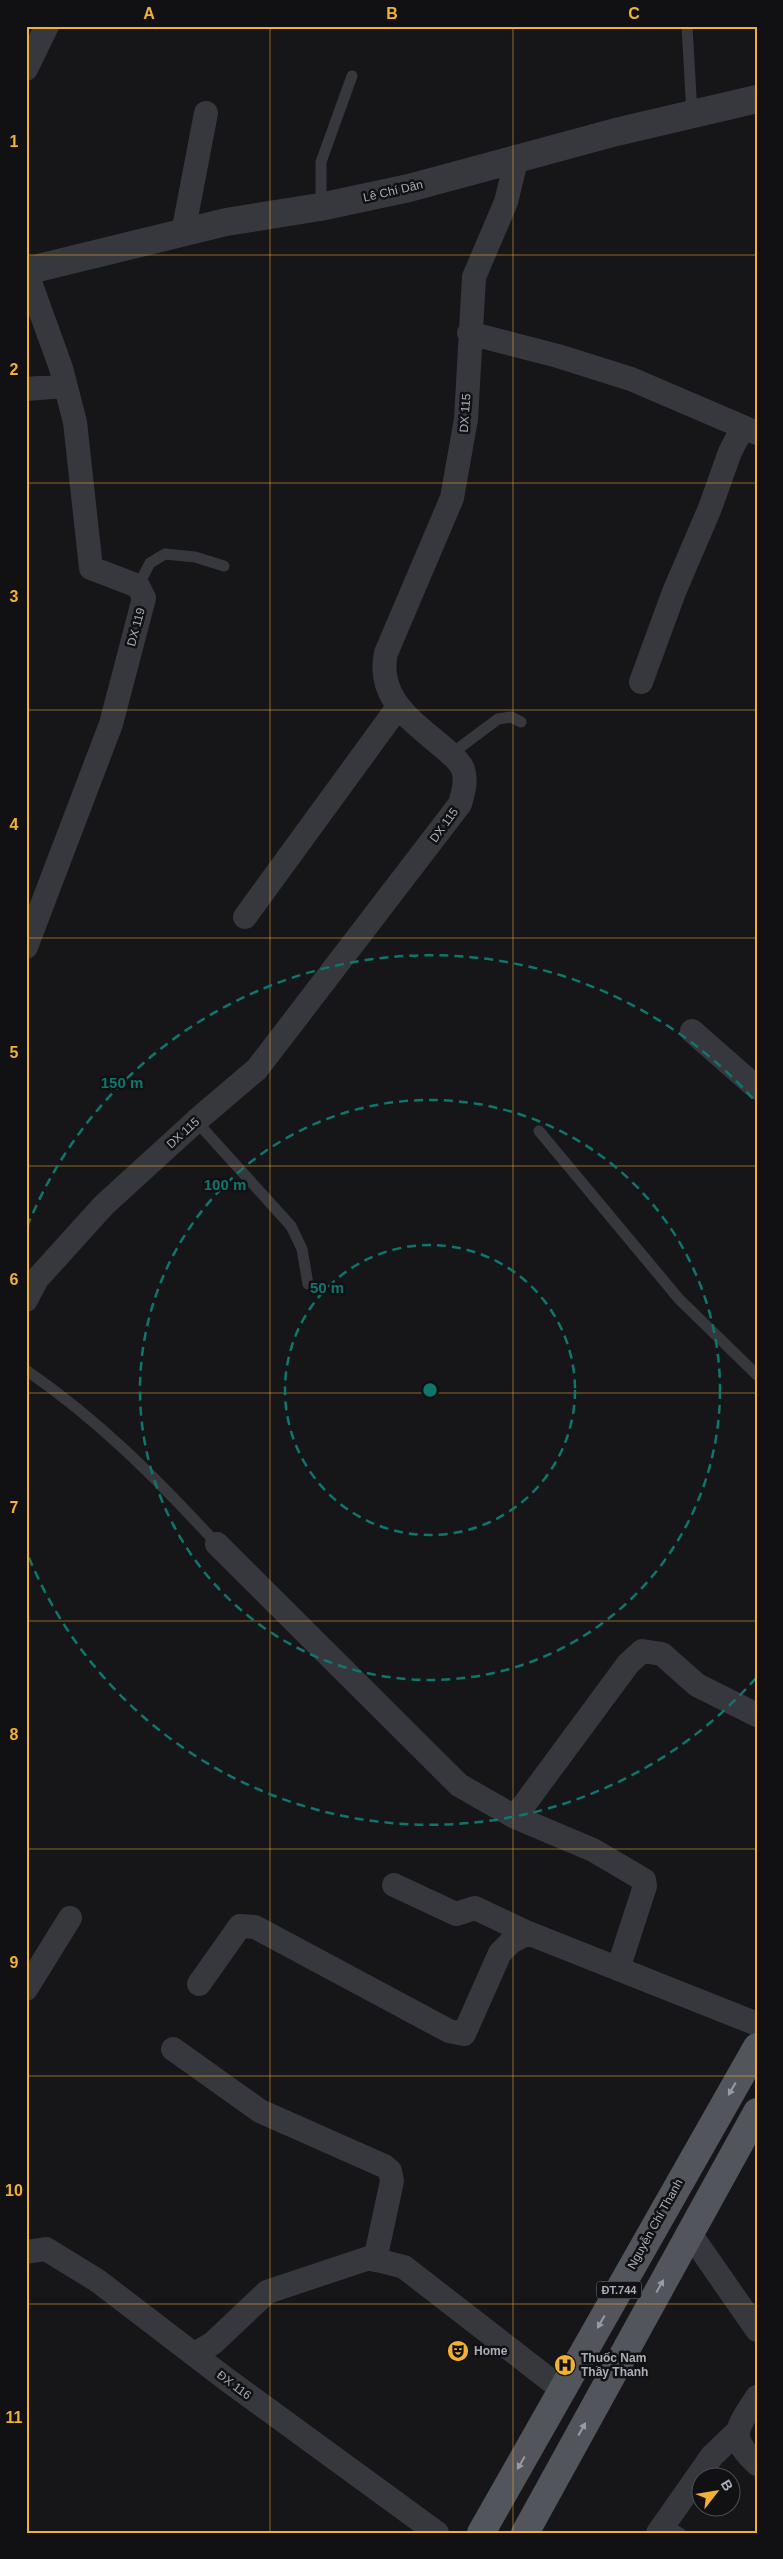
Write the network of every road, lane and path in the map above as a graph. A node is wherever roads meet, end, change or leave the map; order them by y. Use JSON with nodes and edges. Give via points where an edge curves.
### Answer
{"nodes":[{"id":1,"x":47,"y":26,"type":"edge"},
{"id":2,"x":687,"y":26,"type":"edge"},
{"id":3,"x":26,"y":69,"type":"edge"},
{"id":4,"x":352,"y":76,"type":"dead end"},
{"id":5,"x":757,"y":100,"type":"edge"},
{"id":6,"x":206,"y":113,"type":"dead end"},
{"id":7,"x":692,"y":114,"type":"junction"},
{"id":8,"x":516,"y":160,"type":"junction"},
{"id":9,"x":320,"y":207,"type":"junction"},
{"id":10,"x":183,"y":232,"type":"junction"},
{"id":11,"x":26,"y":271,"type":"edge"},
{"id":12,"x":469,"y":333,"type":"junction"},
{"id":13,"x":66,"y":386,"type":"junction"},
{"id":14,"x":26,"y":389,"type":"edge"},
{"id":15,"x":750,"y":430,"type":"edge"},
{"id":16,"x":224,"y":566,"type":"dead end"},
{"id":17,"x":138,"y":586,"type":"junction"},
{"id":18,"x":641,"y":682,"type":"dead end"},
{"id":19,"x":398,"y":707,"type":"junction"},
{"id":20,"x":521,"y":722,"type":"dead end"},
{"id":21,"x":451,"y":754,"type":"junction"},
{"id":22,"x":245,"y":917,"type":"dead end"},
{"id":23,"x":26,"y":947,"type":"edge"},
{"id":24,"x":692,"y":1031,"type":"dead end"},
{"id":25,"x":757,"y":1088,"type":"edge"},
{"id":26,"x":196,"y":1121,"type":"junction"},
{"id":27,"x":539,"y":1131,"type":"dead end"},
{"id":28,"x":308,"y":1284,"type":"dead end"},
{"id":29,"x":26,"y":1300,"type":"edge"},
{"id":30,"x":26,"y":1370,"type":"edge"},
{"id":31,"x":757,"y":1375,"type":"edge"},
{"id":32,"x":218,"y":1544,"type":"joint"},
{"id":33,"x":757,"y":1715,"type":"edge"},
{"id":34,"x":515,"y":1817,"type":"junction"},
{"id":35,"x":394,"y":1885,"type":"dead end"},
{"id":36,"x":70,"y":1918,"type":"dead end"},
{"id":37,"x":528,"y":1933,"type":"junction"},
{"id":38,"x":618,"y":1969,"type":"junction"},
{"id":39,"x":199,"y":1984,"type":"dead end"},
{"id":40,"x":26,"y":1990,"type":"edge"},
{"id":41,"x":757,"y":2024,"type":"edge"},
{"id":42,"x":757,"y":2047,"type":"edge"},
{"id":43,"x":173,"y":2049,"type":"dead end"},
{"id":44,"x":757,"y":2112,"type":"edge"},
{"id":45,"x":659,"y":2216,"type":"junction"},
{"id":46,"x":689,"y":2232,"type":"junction"},
{"id":47,"x":26,"y":2252,"type":"edge"},
{"id":48,"x":375,"y":2260,"type":"junction"},
{"id":49,"x":757,"y":2330,"type":"edge"},
{"id":50,"x":195,"y":2354,"type":"junction"},
{"id":51,"x":564,"y":2390,"type":"junction"},
{"id":52,"x":757,"y":2397,"type":"edge"},
{"id":53,"x":737,"y":2432,"type":"junction"},
{"id":54,"x":757,"y":2464,"type":"edge"},
{"id":55,"x":667,"y":2530,"type":"edge"},
{"id":56,"x":437,"y":2533,"type":"edge"},
{"id":57,"x":481,"y":2533,"type":"edge"},
{"id":58,"x":525,"y":2533,"type":"edge"}],
"edges":[{"from":1,"to":3,"type":"street"},
{"from":2,"to":7,"type":"lane"},
{"from":4,"to":9,"type":"lane","via":[[321,162]]},
{"from":5,"to":7,"type":"street","name":"Lê Chí Dân"},
{"from":6,"to":10,"type":"street"},
{"from":7,"to":8,"type":"street","name":"Lê Chí Dân"},
{"from":8,"to":9,"type":"street","name":"Lê Chí Dân"},
{"from":8,"to":12,"type":"street","name":"DX 115","via":[[506,202],[474,277]]},
{"from":9,"to":10,"type":"street","name":"Lê Chí Dân"},
{"from":10,"to":11,"type":"street","name":"Lê Chí Dân"},
{"from":11,"to":13,"type":"street"},
{"from":12,"to":15,"type":"street","via":[[631,379]]},
{"from":12,"to":19,"type":"street","name":"DX 115","via":[[466,419],[452,498],[382,668]]},
{"from":13,"to":14,"type":"street"},
{"from":13,"to":17,"type":"street","via":[[75,422],[91,568]]},
{"from":15,"to":18,"type":"street","via":[[730,452]]},
{"from":16,"to":17,"type":"lane","via":[[195,557],[165,554],[150,563]]},
{"from":17,"to":23,"type":"street","name":"DX 119","via":[[144,598],[111,724]]},
{"from":19,"to":21,"type":"street","name":"DX 115"},
{"from":19,"to":22,"type":"street"},
{"from":20,"to":21,"type":"lane","via":[[511,717],[498,719]]},
{"from":21,"to":26,"type":"street","name":"DX 115","via":[[463,768],[465,788],[460,804],[258,1069]]},
{"from":24,"to":25,"type":"street"},
{"from":26,"to":28,"type":"lane","via":[[291,1226],[302,1249]]},
{"from":26,"to":29,"type":"street","name":"DX 115","via":[[104,1205],[37,1278]]},
{"from":27,"to":31,"type":"lane","via":[[679,1298]]},
{"from":30,"to":32,"type":"lane","via":[[60,1393],[118,1441]]},
{"from":32,"to":34,"type":"street","via":[[444,1773],[471,1794]]},
{"from":33,"to":34,"type":"street","via":[[696,1685],[662,1654],[642,1651],[628,1664]]},
{"from":34,"to":38,"type":"street","via":[[593,1850],[644,1880],[645,1886]]},
{"from":35,"to":37,"type":"street","via":[[456,1914],[475,1908]]},
{"from":36,"to":40,"type":"street"},
{"from":37,"to":38,"type":"street"},
{"from":37,"to":39,"type":"street","via":[[511,1942],[500,1953],[464,2034],[449,2031],[255,1927],[240,1926]]},
{"from":38,"to":41,"type":"street"},
{"from":42,"to":45,"type":"main road","name":"Nguyễn Chí Thanh","number":"ĐT.744","one_way":true},
{"from":43,"to":48,"type":"street","via":[[260,2111],[390,2171],[392,2181]]},
{"from":44,"to":46,"type":"main road","number":"ĐT.744"},
{"from":45,"to":46,"type":"main road"},
{"from":45,"to":51,"type":"main road","name":"Nguyễn Chí Thanh","number":"ĐT.744","one_way":true},
{"from":46,"to":49,"type":"street"},
{"from":58,"to":46,"type":"main road","number":"ĐT.744","one_way":true},
{"from":47,"to":50,"type":"street","name":"ĐX 116","via":[[46,2249],[98,2282]]},
{"from":48,"to":50,"type":"street","via":[[369,2258],[267,2292],[213,2343]]},
{"from":48,"to":51,"type":"street","via":[[404,2266]]},
{"from":50,"to":56,"type":"street","name":"ĐX 116"},
{"from":51,"to":57,"type":"main road","name":"Nguyễn Chí Thanh","number":"ĐT.744","one_way":true},
{"from":52,"to":53,"type":"street"},
{"from":53,"to":54,"type":"street","via":[[737,2439],[746,2454]]},
{"from":53,"to":55,"type":"street","via":[[712,2456]]}]}
